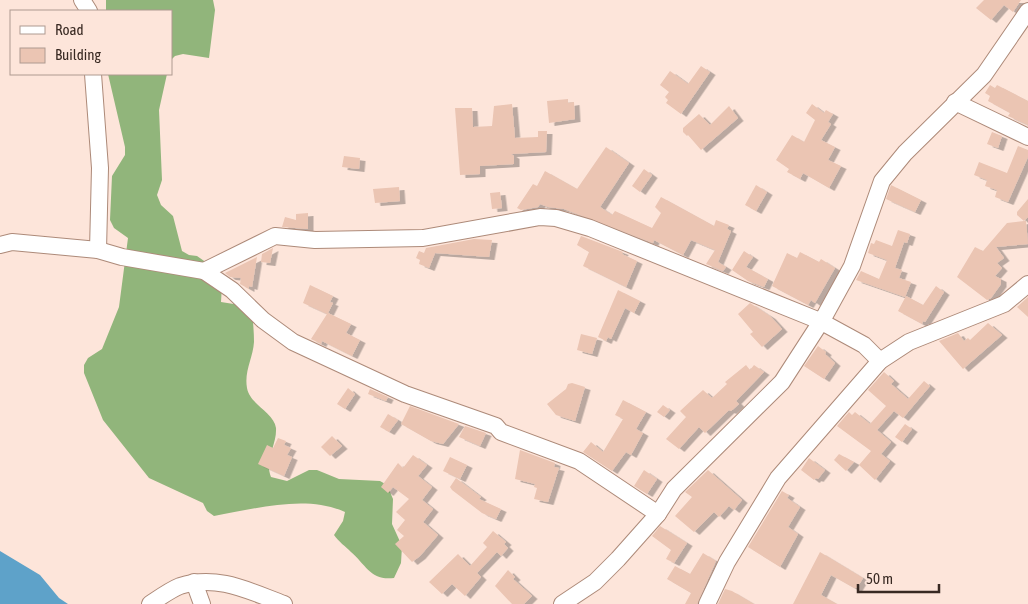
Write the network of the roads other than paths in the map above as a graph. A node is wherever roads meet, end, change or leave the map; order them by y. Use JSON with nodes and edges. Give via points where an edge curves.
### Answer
{"nodes":[{"id":1,"x":1028,"y":11,"type":"edge"},
{"id":2,"x":93,"y":75,"type":"edge"},
{"id":3,"x":955,"y":102,"type":"junction"},
{"id":4,"x":1028,"y":137,"type":"edge"},
{"id":5,"x":0,"y":244,"type":"edge"},
{"id":6,"x":98,"y":250,"type":"junction"},
{"id":7,"x":204,"y":271,"type":"junction"},
{"id":8,"x":1028,"y":284,"type":"edge"},
{"id":9,"x":820,"y":321,"type":"junction"},
{"id":10,"x":880,"y":361,"type":"junction"},
{"id":11,"x":658,"y":514,"type":"junction"},
{"id":12,"x":186,"y":585,"type":"junction"},
{"id":13,"x":150,"y":604,"type":"edge"},
{"id":14,"x":202,"y":604,"type":"edge"},
{"id":15,"x":284,"y":604,"type":"edge"},
{"id":16,"x":562,"y":604,"type":"edge"},
{"id":17,"x":707,"y":604,"type":"edge"}],
"edges":[{"from":1,"to":3,"type":"street","via":[[984,75]]},
{"from":2,"to":6,"type":"street","via":[[100,168]]},
{"from":3,"to":4,"type":"street"},
{"from":3,"to":9,"type":"street","via":[[882,181],[852,266]]},
{"from":5,"to":6,"type":"street","via":[[12,242]]},
{"from":6,"to":7,"type":"street"},
{"from":7,"to":9,"type":"street","via":[[275,236],[315,240],[423,238],[540,217],[556,218],[597,231]]},
{"from":7,"to":11,"type":"street","via":[[232,290],[263,320],[293,342],[405,394],[496,426],[501,432],[579,461]]},
{"from":8,"to":10,"type":"street","via":[[1004,304],[909,342]]},
{"from":9,"to":10,"type":"street","via":[[864,345]]},
{"from":9,"to":11,"type":"street","via":[[782,382],[674,489]]},
{"from":10,"to":17,"type":"street","via":[[778,478],[727,562]]},
{"from":11,"to":16,"type":"street","via":[[595,582]]},
{"from":12,"to":13,"type":"street"},
{"from":12,"to":14,"type":"street"},
{"from":12,"to":15,"type":"street","via":[[207,581],[239,586]]}]}
